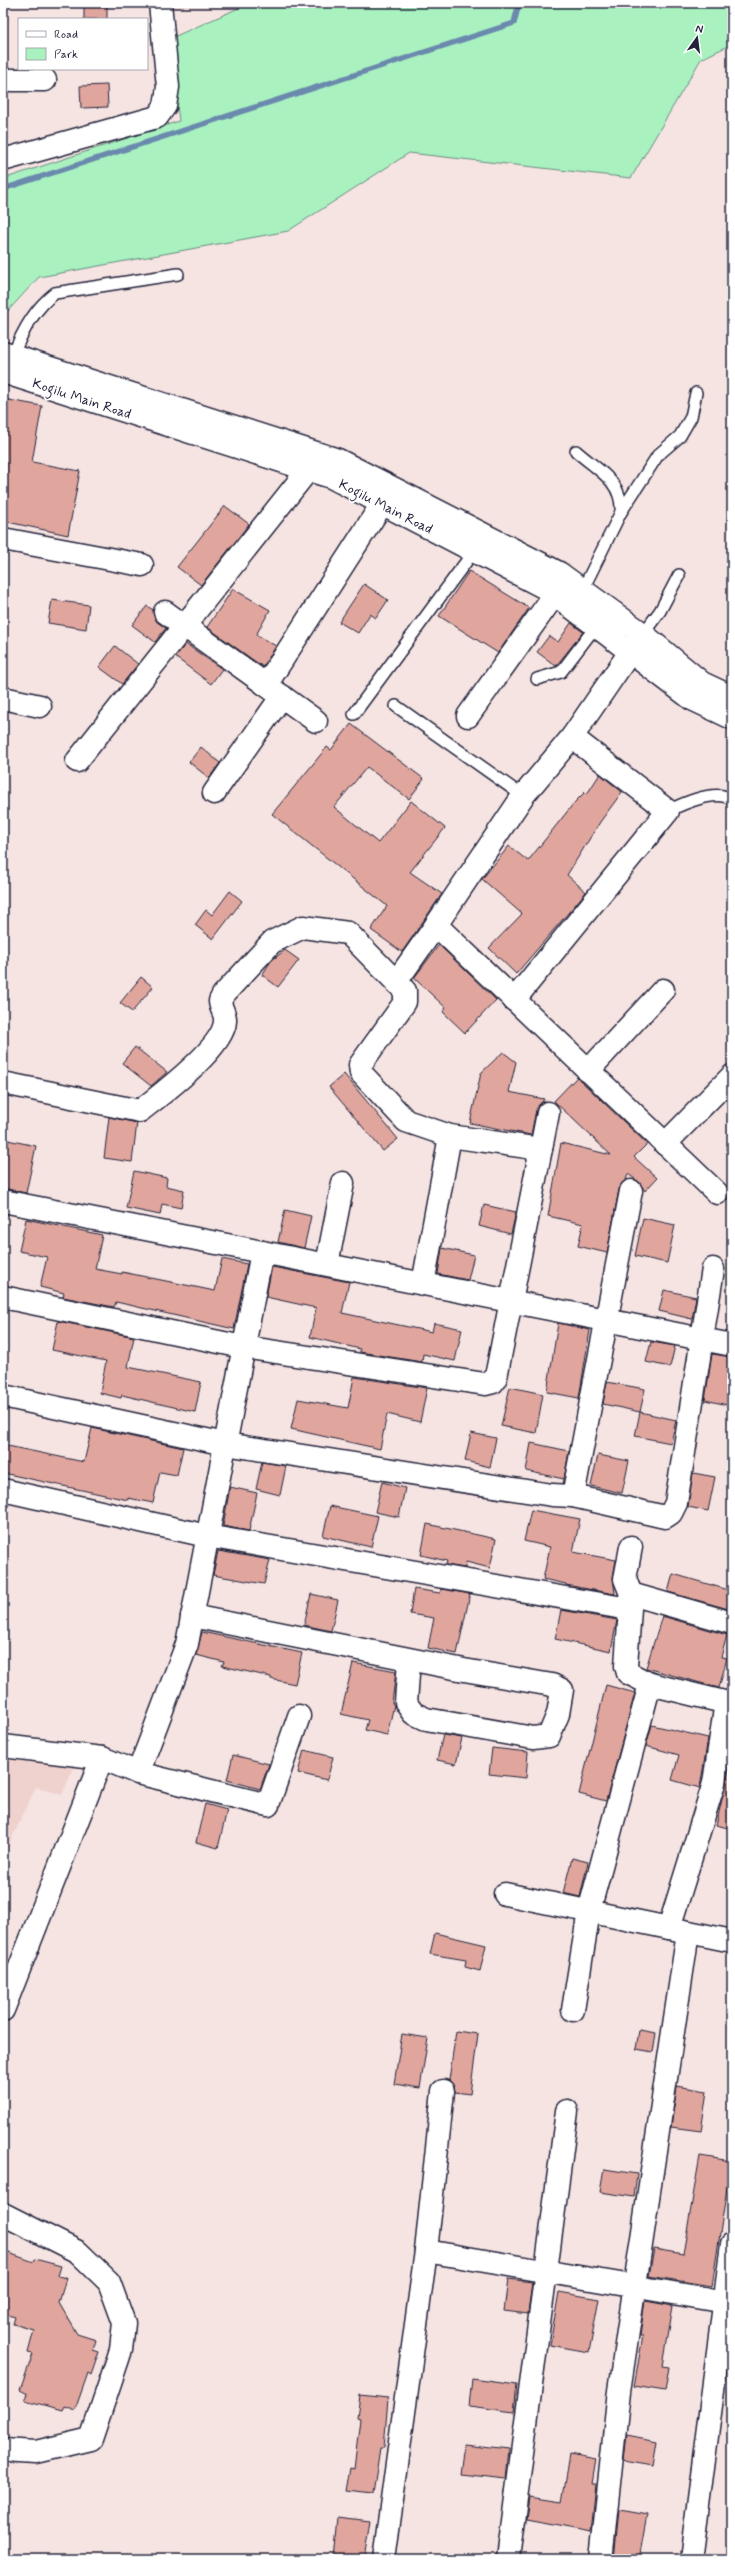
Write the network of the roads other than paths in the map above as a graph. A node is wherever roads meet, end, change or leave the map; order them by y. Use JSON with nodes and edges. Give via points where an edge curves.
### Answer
{"nodes":[{"id":1,"x":160,"y":3,"type":"edge"},
{"id":2,"x":3,"y":80,"type":"edge"},
{"id":3,"x":45,"y":80,"type":"dead end"},
{"id":4,"x":3,"y":160,"type":"edge"},
{"id":5,"x":178,"y":274,"type":"dead end"},
{"id":6,"x":6,"y":363,"type":"edge"},
{"id":7,"x":696,"y":393,"type":"dead end"},
{"id":8,"x":576,"y":451,"type":"dead end"},
{"id":9,"x":308,"y":470,"type":"junction"},
{"id":10,"x":382,"y":504,"type":"junction"},
{"id":11,"x":621,"y":512,"type":"junction"},
{"id":12,"x":3,"y":540,"type":"edge"},
{"id":13,"x":474,"y":551,"type":"junction"},
{"id":14,"x":142,"y":565,"type":"dead end"},
{"id":15,"x":679,"y":575,"type":"dead end"},
{"id":16,"x":582,"y":591,"type":"junction"},
{"id":17,"x":554,"y":594,"type":"junction"},
{"id":18,"x":165,"y":612,"type":"dead end"},
{"id":19,"x":184,"y":626,"type":"junction"},
{"id":20,"x":596,"y":626,"type":"junction"},
{"id":21,"x":643,"y":634,"type":"junction"},
{"id":22,"x":630,"y":651,"type":"junction"},
{"id":23,"x":537,"y":679,"type":"dead end"},
{"id":24,"x":274,"y":691,"type":"junction"},
{"id":25,"x":732,"y":697,"type":"edge"},
{"id":26,"x":3,"y":698,"type":"edge"},
{"id":27,"x":40,"y":706,"type":"dead end"},
{"id":28,"x":396,"y":706,"type":"dead end"},
{"id":29,"x":354,"y":714,"type":"dead end"},
{"id":30,"x":468,"y":716,"type":"dead end"},
{"id":31,"x":732,"y":718,"type":"edge"},
{"id":32,"x":316,"y":721,"type":"dead end"},
{"id":33,"x":572,"y":737,"type":"junction"},
{"id":34,"x":77,"y":761,"type":"dead end"},
{"id":35,"x":214,"y":792,"type":"dead end"},
{"id":36,"x":523,"y":796,"type":"junction"},
{"id":37,"x":732,"y":800,"type":"edge"},
{"id":38,"x":668,"y":811,"type":"junction"},
{"id":39,"x":436,"y":925,"type":"junction"},
{"id":40,"x":396,"y":982,"type":"junction"},
{"id":41,"x":662,"y":990,"type":"dead end"},
{"id":42,"x":514,"y":1000,"type":"junction"},
{"id":43,"x":588,"y":1071,"type":"junction"},
{"id":44,"x":732,"y":1076,"type":"edge"},
{"id":45,"x":3,"y":1083,"type":"edge"},
{"id":46,"x":548,"y":1113,"type":"dead end"},
{"id":47,"x":450,"y":1136,"type":"junction"},
{"id":48,"x":665,"y":1144,"type":"junction"},
{"id":49,"x":541,"y":1149,"type":"junction"},
{"id":50,"x":343,"y":1183,"type":"dead end"},
{"id":51,"x":631,"y":1191,"type":"dead end"},
{"id":52,"x":717,"y":1192,"type":"dead end"},
{"id":53,"x":3,"y":1201,"type":"edge"},
{"id":54,"x":262,"y":1252,"type":"junction"},
{"id":55,"x":327,"y":1264,"type":"junction"},
{"id":56,"x":713,"y":1269,"type":"dead end"},
{"id":57,"x":423,"y":1284,"type":"junction"},
{"id":58,"x":3,"y":1297,"type":"edge"},
{"id":59,"x":511,"y":1301,"type":"junction"},
{"id":60,"x":607,"y":1320,"type":"junction"},
{"id":61,"x":701,"y":1339,"type":"junction"},
{"id":62,"x":732,"y":1345,"type":"edge"},
{"id":63,"x":243,"y":1347,"type":"junction"},
{"id":64,"x":3,"y":1396,"type":"edge"},
{"id":65,"x":225,"y":1444,"type":"junction"},
{"id":66,"x":3,"y":1490,"type":"edge"},
{"id":67,"x":573,"y":1496,"type":"junction"},
{"id":68,"x":207,"y":1536,"type":"junction"},
{"id":69,"x":631,"y":1547,"type":"dead end"},
{"id":70,"x":630,"y":1602,"type":"junction"},
{"id":71,"x":192,"y":1616,"type":"junction"},
{"id":72,"x":732,"y":1623,"type":"edge"},
{"id":73,"x":409,"y":1660,"type":"junction"},
{"id":74,"x":650,"y":1684,"type":"junction"},
{"id":75,"x":729,"y":1703,"type":"edge"},
{"id":76,"x":299,"y":1716,"type":"dead end"},
{"id":77,"x":4,"y":1749,"type":"edge"},
{"id":78,"x":102,"y":1758,"type":"junction"},
{"id":79,"x":138,"y":1773,"type":"junction"},
{"id":80,"x":506,"y":1894,"type":"dead end"},
{"id":81,"x":589,"y":1911,"type":"junction"},
{"id":82,"x":679,"y":1930,"type":"junction"},
{"id":83,"x":732,"y":1941,"type":"edge"},
{"id":84,"x":3,"y":2010,"type":"edge"},
{"id":85,"x":572,"y":2010,"type":"dead end"},
{"id":86,"x":443,"y":2091,"type":"dead end"},
{"id":87,"x":567,"y":2111,"type":"dead end"},
{"id":88,"x":3,"y":2214,"type":"edge"},
{"id":89,"x":732,"y":2244,"type":"edge"},
{"id":90,"x":426,"y":2251,"type":"junction"},
{"id":91,"x":547,"y":2272,"type":"junction"},
{"id":92,"x":634,"y":2287,"type":"junction"},
{"id":93,"x":728,"y":2302,"type":"edge"},
{"id":94,"x":3,"y":2450,"type":"edge"},
{"id":95,"x":384,"y":2559,"type":"edge"},
{"id":96,"x":508,"y":2559,"type":"edge"},
{"id":97,"x":601,"y":2559,"type":"edge"},
{"id":98,"x":691,"y":2559,"type":"edge"}],
"edges":[{"from":1,"to":4,"type":"street","via":[[168,87],[165,106],[156,117]]},
{"from":2,"to":3,"type":"street"},
{"from":5,"to":6,"type":"lane","via":[[55,292],[43,302],[28,323]]},
{"from":6,"to":9,"type":"street","name":"Kogilu Main Road"},
{"from":6,"to":16,"type":"street","name":"Kogilu Main Road","via":[[338,460],[559,573]]},
{"from":7,"to":11,"type":"lane","via":[[690,417],[680,436],[658,455]]},
{"from":8,"to":11,"type":"lane","via":[[616,484],[622,500]]},
{"from":9,"to":10,"type":"street","name":"Kogilu Main Road","via":[[331,477]]},
{"from":9,"to":19,"type":"street"},
{"from":10,"to":13,"type":"street","name":"Kogilu Main Road"},
{"from":10,"to":24,"type":"street"},
{"from":11,"to":16,"type":"lane"},
{"from":12,"to":14,"type":"street"},
{"from":13,"to":17,"type":"street","name":"Kogilu Main Road"},
{"from":13,"to":29,"type":"lane"},
{"from":15,"to":21,"type":"lane","via":[[660,611]]},
{"from":16,"to":21,"type":"street","name":"Kogilu Main Road"},
{"from":17,"to":20,"type":"street","name":"Kogilu Main Road"},
{"from":17,"to":30,"type":"street"},
{"from":18,"to":19,"type":"street"},
{"from":19,"to":24,"type":"street"},
{"from":19,"to":34,"type":"street"},
{"from":20,"to":22,"type":"street","name":"Kogilu Main Road"},
{"from":20,"to":23,"type":"lane","via":[[561,672]]},
{"from":21,"to":22,"type":"street"},
{"from":21,"to":25,"type":"street","name":"Kogilu Main Road","via":[[702,683]]},
{"from":22,"to":31,"type":"street","name":"Kogilu Main Road","via":[[692,699]]},
{"from":22,"to":33,"type":"street"},
{"from":24,"to":32,"type":"street"},
{"from":24,"to":35,"type":"street"},
{"from":26,"to":27,"type":"street"},
{"from":28,"to":36,"type":"lane"},
{"from":33,"to":36,"type":"street"},
{"from":33,"to":38,"type":"street"},
{"from":36,"to":39,"type":"street"},
{"from":37,"to":38,"type":"lane","via":[[708,797],[689,801]]},
{"from":38,"to":42,"type":"street"},
{"from":39,"to":40,"type":"street"},
{"from":39,"to":42,"type":"street"},
{"from":40,"to":45,"type":"street","via":[[348,933],[303,928],[272,942],[223,994],[220,1005],[225,1015],[224,1028],[206,1054],[140,1111]]},
{"from":40,"to":47,"type":"street","via":[[405,991],[405,1002],[365,1054],[360,1065],[361,1073],[406,1121]]},
{"from":41,"to":43,"type":"street"},
{"from":42,"to":43,"type":"street"},
{"from":43,"to":48,"type":"street"},
{"from":44,"to":48,"type":"street"},
{"from":46,"to":49,"type":"street"},
{"from":47,"to":49,"type":"street"},
{"from":47,"to":57,"type":"street"},
{"from":48,"to":52,"type":"street"},
{"from":49,"to":59,"type":"street"},
{"from":50,"to":55,"type":"street"},
{"from":51,"to":60,"type":"street"},
{"from":53,"to":54,"type":"street"},
{"from":54,"to":55,"type":"street"},
{"from":54,"to":63,"type":"street"},
{"from":55,"to":57,"type":"street"},
{"from":56,"to":61,"type":"street"},
{"from":57,"to":59,"type":"street"},
{"from":58,"to":63,"type":"street"},
{"from":59,"to":60,"type":"street"},
{"from":59,"to":63,"type":"street","via":[[496,1377],[493,1382],[485,1384]]},
{"from":60,"to":61,"type":"street"},
{"from":60,"to":67,"type":"street"},
{"from":61,"to":62,"type":"street"},
{"from":61,"to":67,"type":"street","via":[[676,1503],[671,1513],[665,1517]]},
{"from":63,"to":65,"type":"street"},
{"from":64,"to":65,"type":"street"},
{"from":65,"to":67,"type":"street","via":[[552,1495]]},
{"from":65,"to":68,"type":"street"},
{"from":66,"to":68,"type":"street"},
{"from":68,"to":70,"type":"street"},
{"from":68,"to":71,"type":"street"},
{"from":69,"to":70,"type":"street","via":[[625,1579]]},
{"from":70,"to":72,"type":"street"},
{"from":70,"to":74,"type":"street","via":[[626,1666],[628,1673]]},
{"from":71,"to":73,"type":"street"},
{"from":71,"to":79,"type":"street","via":[[187,1644]]},
{"from":73,"to":73,"type":"street","via":[[552,1685],[562,1690],[558,1714],[549,1736],[532,1738],[426,1719],[413,1713],[406,1703]]},
{"from":74,"to":75,"type":"street"},
{"from":74,"to":81,"type":"street"},
{"from":75,"to":82,"type":"street","via":[[714,1783]]},
{"from":76,"to":79,"type":"street","via":[[268,1805]]},
{"from":77,"to":78,"type":"street"},
{"from":78,"to":79,"type":"street"},
{"from":78,"to":84,"type":"street"},
{"from":80,"to":81,"type":"street"},
{"from":81,"to":82,"type":"street"},
{"from":81,"to":85,"type":"street"},
{"from":82,"to":83,"type":"street"},
{"from":82,"to":92,"type":"street"},
{"from":86,"to":90,"type":"street"},
{"from":87,"to":91,"type":"street"},
{"from":88,"to":94,"type":"street","via":[[78,2252],[109,2282],[124,2323],[121,2350],[91,2439],[36,2452]]},
{"from":89,"to":93,"type":"street"},
{"from":90,"to":91,"type":"street"},
{"from":90,"to":95,"type":"street"},
{"from":91,"to":92,"type":"street"},
{"from":91,"to":96,"type":"street"},
{"from":92,"to":93,"type":"street"},
{"from":92,"to":97,"type":"street","via":[[619,2391]]},
{"from":93,"to":98,"type":"street"}]}
